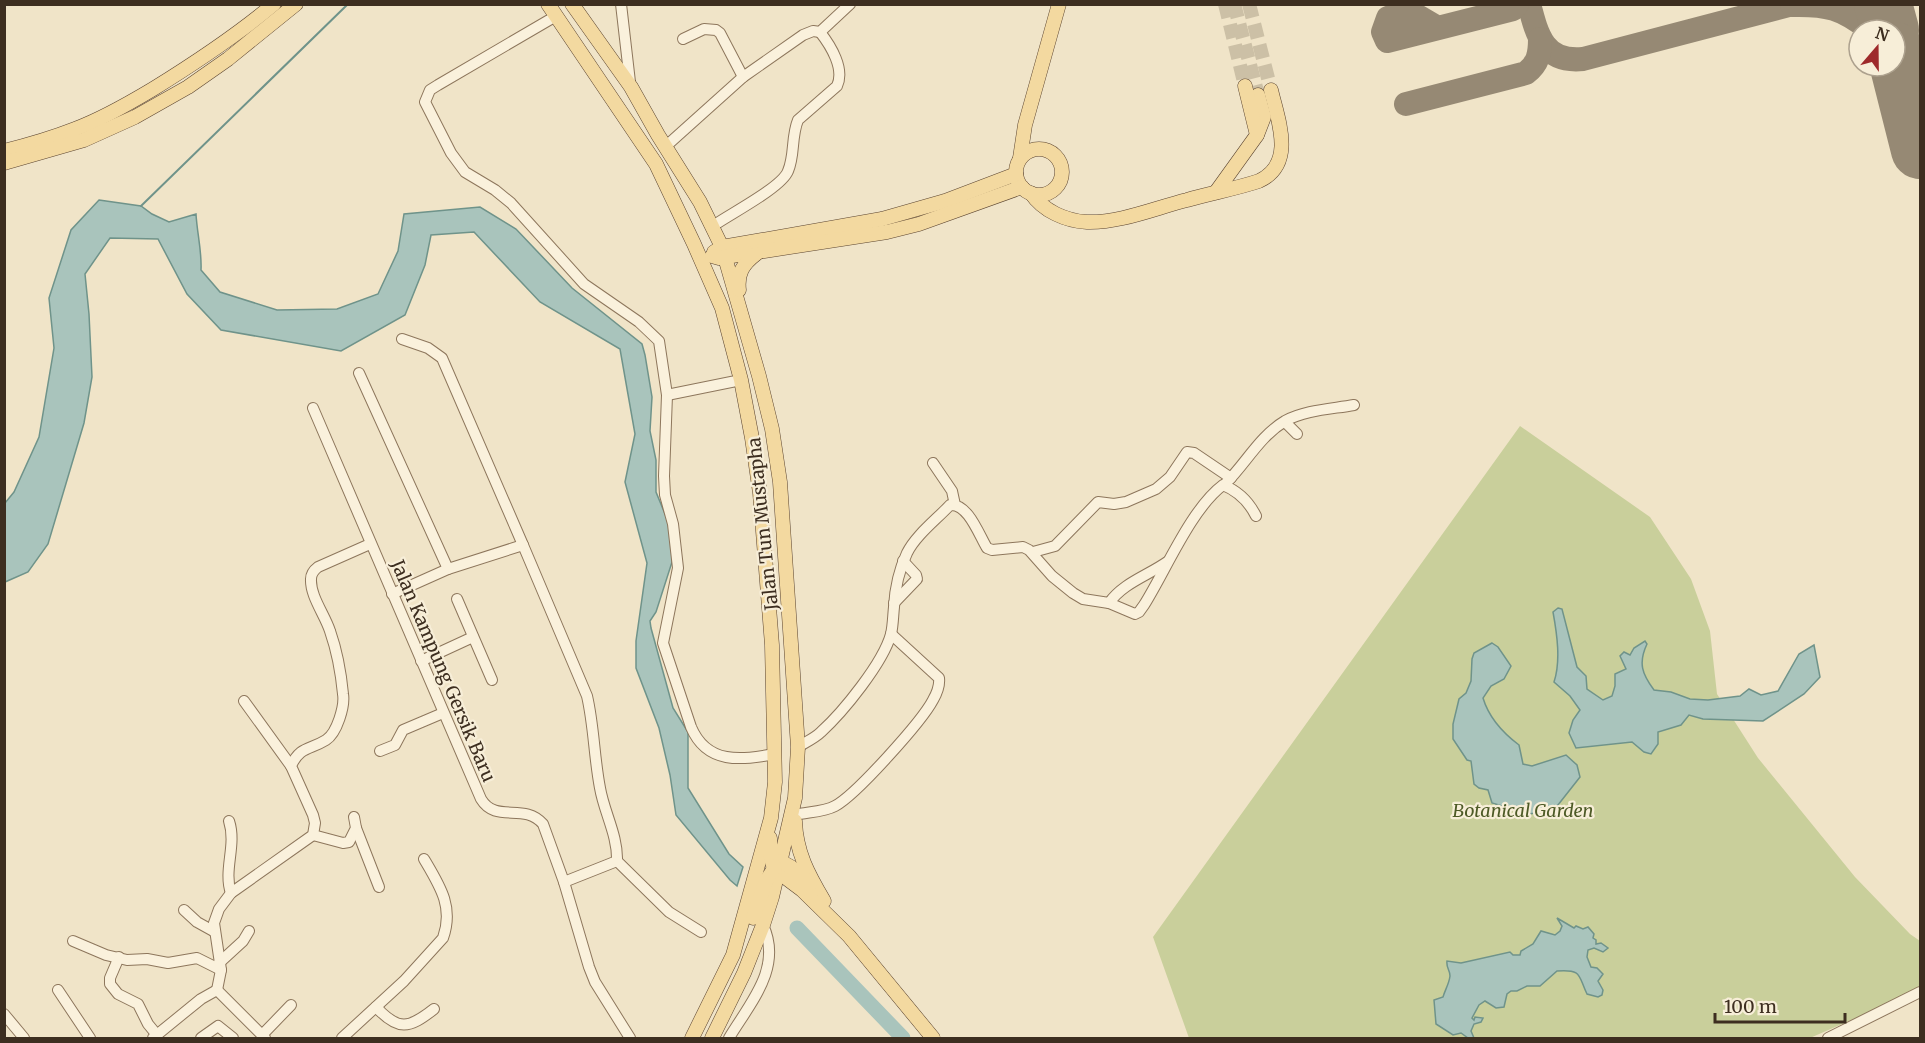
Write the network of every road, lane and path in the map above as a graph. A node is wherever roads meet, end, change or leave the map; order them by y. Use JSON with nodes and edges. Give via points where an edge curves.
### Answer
{"nodes":[{"id":1,"x":274,"y":4,"type":"edge"},
{"id":2,"x":296,"y":4,"type":"edge"},
{"id":3,"x":572,"y":4,"type":"edge"},
{"id":4,"x":621,"y":4,"type":"edge"},
{"id":5,"x":850,"y":4,"type":"edge"},
{"id":6,"x":1059,"y":4,"type":"edge"},
{"id":7,"x":552,"y":10,"type":"edge"},
{"id":8,"x":820,"y":32,"type":"junction"},
{"id":9,"x":683,"y":39,"type":"dead end"},
{"id":10,"x":743,"y":77,"type":"junction"},
{"id":11,"x":1245,"y":86,"type":"tunnel mouth"},
{"id":12,"x":631,"y":87,"type":"junction"},
{"id":13,"x":1257,"y":135,"type":"junction"},
{"id":14,"x":665,"y":147,"type":"junction"},
{"id":15,"x":4,"y":151,"type":"edge"},
{"id":16,"x":1020,"y":158,"type":"junction"},
{"id":17,"x":4,"y":164,"type":"edge"},
{"id":18,"x":656,"y":165,"type":"junction"},
{"id":19,"x":1016,"y":174,"type":"junction"},
{"id":20,"x":1026,"y":190,"type":"junction"},
{"id":21,"x":1216,"y":192,"type":"junction"},
{"id":22,"x":699,"y":202,"type":"junction"},
{"id":23,"x":716,"y":224,"type":"junction"},
{"id":24,"x":759,"y":247,"type":"junction"},
{"id":25,"x":719,"y":253,"type":"junction"},
{"id":26,"x":722,"y":308,"type":"junction"},
{"id":27,"x":402,"y":339,"type":"dead end"},
{"id":28,"x":750,"y":344,"type":"junction"},
{"id":29,"x":359,"y":373,"type":"dead end"},
{"id":30,"x":741,"y":380,"type":"junction"},
{"id":31,"x":667,"y":394,"type":"junction"},
{"id":32,"x":1354,"y":405,"type":"dead end"},
{"id":33,"x":313,"y":408,"type":"dead end"},
{"id":34,"x":1285,"y":422,"type":"junction"},
{"id":35,"x":1297,"y":434,"type":"dead end"},
{"id":36,"x":933,"y":463,"type":"dead end"},
{"id":37,"x":1227,"y":482,"type":"junction"},
{"id":38,"x":956,"y":505,"type":"junction"},
{"id":39,"x":1256,"y":516,"type":"dead end"},
{"id":40,"x":370,"y":544,"type":"junction"},
{"id":41,"x":523,"y":545,"type":"junction"},
{"id":42,"x":1033,"y":552,"type":"junction"},
{"id":43,"x":1171,"y":560,"type":"junction"},
{"id":44,"x":903,"y":561,"type":"junction"},
{"id":45,"x":448,"y":569,"type":"junction"},
{"id":46,"x":392,"y":594,"type":"junction"},
{"id":47,"x":457,"y":599,"type":"dead end"},
{"id":48,"x":894,"y":603,"type":"junction"},
{"id":49,"x":1108,"y":603,"type":"junction"},
{"id":50,"x":891,"y":634,"type":"junction"},
{"id":51,"x":473,"y":638,"type":"junction"},
{"id":52,"x":421,"y":661,"type":"junction"},
{"id":53,"x":492,"y":680,"type":"dead end"},
{"id":54,"x":244,"y":701,"type":"dead end"},
{"id":55,"x":443,"y":713,"type":"junction"},
{"id":56,"x":798,"y":747,"type":"junction"},
{"id":57,"x":380,"y":751,"type":"dead end"},
{"id":58,"x":775,"y":754,"type":"junction"},
{"id":59,"x":291,"y":766,"type":"junction"},
{"id":60,"x":795,"y":798,"type":"junction"},
{"id":61,"x":795,"y":815,"type":"junction"},
{"id":62,"x":771,"y":818,"type":"junction"},
{"id":63,"x":229,"y":821,"type":"dead end"},
{"id":64,"x":313,"y":835,"type":"junction"},
{"id":65,"x":424,"y":859,"type":"dead end"},
{"id":66,"x":617,"y":861,"type":"junction"},
{"id":67,"x":777,"y":867,"type":"junction"},
{"id":68,"x":564,"y":882,"type":"junction"},
{"id":69,"x":379,"y":887,"type":"dead end"},
{"id":70,"x":802,"y":890,"type":"junction"},
{"id":71,"x":231,"y":893,"type":"junction"},
{"id":72,"x":824,"y":901,"type":"junction"},
{"id":73,"x":768,"y":909,"type":"junction"},
{"id":74,"x":184,"y":910,"type":"dead end"},
{"id":75,"x":763,"y":925,"type":"junction"},
{"id":76,"x":249,"y":931,"type":"dead end"},
{"id":77,"x":701,"y":932,"type":"dead end"},
{"id":78,"x":214,"y":933,"type":"junction"},
{"id":79,"x":849,"y":936,"type":"junction"},
{"id":80,"x":73,"y":941,"type":"dead end"},
{"id":81,"x":733,"y":955,"type":"junction"},
{"id":82,"x":119,"y":957,"type":"junction"},
{"id":83,"x":220,"y":966,"type":"junction"},
{"id":84,"x":58,"y":990,"type":"dead end"},
{"id":85,"x":218,"y":990,"type":"junction"},
{"id":86,"x":1920,"y":992,"type":"edge"},
{"id":87,"x":291,"y":1005,"type":"dead end"},
{"id":88,"x":376,"y":1007,"type":"junction"},
{"id":89,"x":434,"y":1009,"type":"dead end"},
{"id":90,"x":4,"y":1014,"type":"edge"},
{"id":91,"x":9,"y":1028,"type":"edge"},
{"id":92,"x":155,"y":1037,"type":"edge"},
{"id":93,"x":263,"y":1037,"type":"edge"},
{"id":94,"x":24,"y":1038,"type":"edge"},
{"id":95,"x":90,"y":1038,"type":"edge"},
{"id":96,"x":201,"y":1038,"type":"edge"},
{"id":97,"x":233,"y":1038,"type":"edge"},
{"id":98,"x":342,"y":1038,"type":"edge"},
{"id":99,"x":630,"y":1038,"type":"edge"},
{"id":100,"x":692,"y":1038,"type":"edge"},
{"id":101,"x":712,"y":1038,"type":"edge"},
{"id":102,"x":729,"y":1038,"type":"edge"},
{"id":103,"x":933,"y":1038,"type":"edge"},
{"id":104,"x":1828,"y":1038,"type":"edge"}],
"edges":[{"from":1,"to":15,"type":"main road","via":[[185,69],[119,109],[77,128]]},
{"from":2,"to":17,"type":"main road","via":[[228,59],[135,117],[84,140]]},
{"from":3,"to":12,"type":"main road","name":"Jalan Tun Mustapha"},
{"from":4,"to":12,"type":"street"},
{"from":5,"to":8,"type":"street"},
{"from":6,"to":16,"type":"main road","via":[[1025,125]]},
{"from":7,"to":18,"type":"main road"},
{"from":7,"to":31,"type":"street","via":[[430,90],[424,102],[465,172],[511,203],[584,284],[659,341]]},
{"from":8,"to":10,"type":"street","via":[[803,36]]},
{"from":8,"to":23,"type":"street","via":[[840,72],[837,86],[798,120],[792,160],[784,179]]},
{"from":9,"to":10,"type":"street","via":[[704,29],[717,30]]},
{"from":10,"to":14,"type":"street"},
{"from":11,"to":13,"type":"main road"},
{"from":12,"to":14,"type":"main road","name":"Jalan Tun Mustapha"},
{"from":13,"to":21,"type":"main road"},
{"from":13,"to":21,"type":"main road","via":[[1264,117],[1265,92],[1282,150],[1275,170],[1259,181]]},
{"from":14,"to":22,"type":"main road","name":"Jalan Tun Mustapha"},
{"from":16,"to":19,"type":"main road"},
{"from":16,"to":20,"type":"main road","via":[[1041,148],[1060,161],[1062,177],[1054,190],[1047,194]]},
{"from":18,"to":25,"type":"main road"},
{"from":18,"to":26,"type":"main road"},
{"from":19,"to":20,"type":"main road"},
{"from":19,"to":24,"type":"main road","via":[[882,219]]},
{"from":20,"to":21,"type":"main road","via":[[1053,213],[1088,222],[1114,219]]},
{"from":20,"to":24,"type":"main road","via":[[887,232]]},
{"from":22,"to":23,"type":"main road"},
{"from":22,"to":25,"type":"main road","name":"Jalan Tun Mustapha"},
{"from":23,"to":24,"type":"main road","via":[[729,238]]},
{"from":24,"to":25,"type":"main road"},
{"from":24,"to":28,"type":"main road","via":[[745,262],[739,276]]},
{"from":25,"to":26,"type":"main road"},
{"from":25,"to":28,"type":"main road","name":"Jalan Tun Mustapha"},
{"from":26,"to":30,"type":"main road"},
{"from":27,"to":41,"type":"street","via":[[428,348],[441,358]]},
{"from":28,"to":56,"type":"main road","name":"Jalan Tun Mustapha","via":[[772,429],[780,482]]},
{"from":29,"to":45,"type":"street"},
{"from":30,"to":31,"type":"street"},
{"from":30,"to":58,"type":"main road","via":[[767,566]]},
{"from":31,"to":58,"type":"street","via":[[663,476],[678,568],[663,643],[696,738],[702,745],[727,758]]},
{"from":32,"to":34,"type":"street","via":[[1313,412]]},
{"from":33,"to":40,"type":"street","name":"Jalan Kampung Gersik Baru"},
{"from":34,"to":35,"type":"street"},
{"from":34,"to":37,"type":"street","via":[[1264,439]]},
{"from":36,"to":38,"type":"street","via":[[952,491]]},
{"from":37,"to":39,"type":"street"},
{"from":37,"to":42,"type":"street","via":[[1194,453],[1187,452],[1170,477],[1156,489],[1126,502],[1098,502],[1054,546]]},
{"from":37,"to":43,"type":"street","via":[[1203,506]]},
{"from":38,"to":42,"type":"street","via":[[964,510],[987,548],[1023,547]]},
{"from":38,"to":44,"type":"street","via":[[950,505],[917,539]]},
{"from":40,"to":46,"type":"street","name":"Jalan Kampung Gersik Baru"},
{"from":40,"to":59,"type":"street","via":[[318,567],[311,578],[337,655],[344,704],[328,739],[303,750]]},
{"from":41,"to":45,"type":"street"},
{"from":41,"to":66,"type":"street","via":[[587,696],[600,788],[617,845]]},
{"from":42,"to":49,"type":"street","via":[[1052,576],[1073,593],[1083,599]]},
{"from":43,"to":49,"type":"street","via":[[1131,582]]},
{"from":43,"to":49,"type":"street","via":[[1138,613]]},
{"from":44,"to":48,"type":"street"},
{"from":44,"to":48,"type":"street","via":[[917,579]]},
{"from":45,"to":46,"type":"street"},
{"from":46,"to":52,"type":"street","name":"Jalan Kampung Gersik Baru"},
{"from":47,"to":51,"type":"street"},
{"from":48,"to":50,"type":"street"},
{"from":50,"to":56,"type":"street","via":[[863,683],[836,717],[820,734]]},
{"from":50,"to":61,"type":"street","via":[[939,678],[932,702],[844,799],[832,807]]},
{"from":51,"to":52,"type":"street"},
{"from":51,"to":53,"type":"street"},
{"from":52,"to":55,"type":"street","name":"Jalan Kampung Gersik Baru"},
{"from":54,"to":59,"type":"street"},
{"from":55,"to":57,"type":"street","via":[[403,730],[395,745]]},
{"from":55,"to":68,"type":"street","name":"Jalan Kampung Gersik Baru","via":[[484,804],[501,813],[537,817]]},
{"from":56,"to":60,"type":"main road","name":"Jalan Tun Mustapha"},
{"from":58,"to":62,"type":"main road"},
{"from":59,"to":64,"type":"street","via":[[313,815]]},
{"from":60,"to":61,"type":"main road"},
{"from":60,"to":67,"type":"main road","name":"Jalan Tun Mustapha"},
{"from":61,"to":72,"type":"main road","via":[[795,837],[802,862]]},
{"from":62,"to":67,"type":"main road","via":[[770,845]]},
{"from":62,"to":81,"type":"main road"},
{"from":63,"to":71,"type":"street"},
{"from":64,"to":69,"type":"street","via":[[349,842],[355,823]]},
{"from":64,"to":71,"type":"street"},
{"from":65,"to":88,"type":"street","via":[[445,896],[446,930],[439,943]]},
{"from":66,"to":68,"type":"street"},
{"from":66,"to":77,"type":"street","via":[[669,912]]},
{"from":67,"to":70,"type":"main road"},
{"from":67,"to":72,"type":"main road","via":[[791,867]]},
{"from":67,"to":73,"type":"main road","name":"Jalan Tun Mustapha"},
{"from":67,"to":81,"type":"main road","via":[[766,881]]},
{"from":68,"to":99,"type":"street","name":"Jalan Kampung Gersik Baru","via":[[594,982]]},
{"from":70,"to":73,"type":"main road","via":[[782,894]]},
{"from":70,"to":79,"type":"main road"},
{"from":71,"to":78,"type":"street","via":[[216,916]]},
{"from":72,"to":79,"type":"main road"},
{"from":73,"to":75,"type":"main road","name":"Jalan Tun Mustapha"},
{"from":74,"to":78,"type":"street"},
{"from":75,"to":101,"type":"main road","name":"Jalan Tun Mustapha"},
{"from":75,"to":102,"type":"street","via":[[769,937],[768,969]]},
{"from":76,"to":83,"type":"street"},
{"from":78,"to":83,"type":"street"},
{"from":79,"to":103,"type":"main road"},
{"from":80,"to":82,"type":"street"},
{"from":81,"to":100,"type":"main road"},
{"from":82,"to":83,"type":"street","via":[[168,963],[197,958]]},
{"from":82,"to":92,"type":"street","via":[[110,984],[118,994],[138,1004]]},
{"from":83,"to":85,"type":"street"},
{"from":84,"to":95,"type":"street"},
{"from":85,"to":92,"type":"street"},
{"from":85,"to":93,"type":"street"},
{"from":86,"to":104,"type":"street"},
{"from":87,"to":93,"type":"street"},
{"from":88,"to":89,"type":"street","via":[[399,1024],[417,1021]]},
{"from":88,"to":98,"type":"street"},
{"from":90,"to":91,"type":"street"},
{"from":91,"to":94,"type":"street"},
{"from":96,"to":97,"type":"street","via":[[218,1026]]}]}
